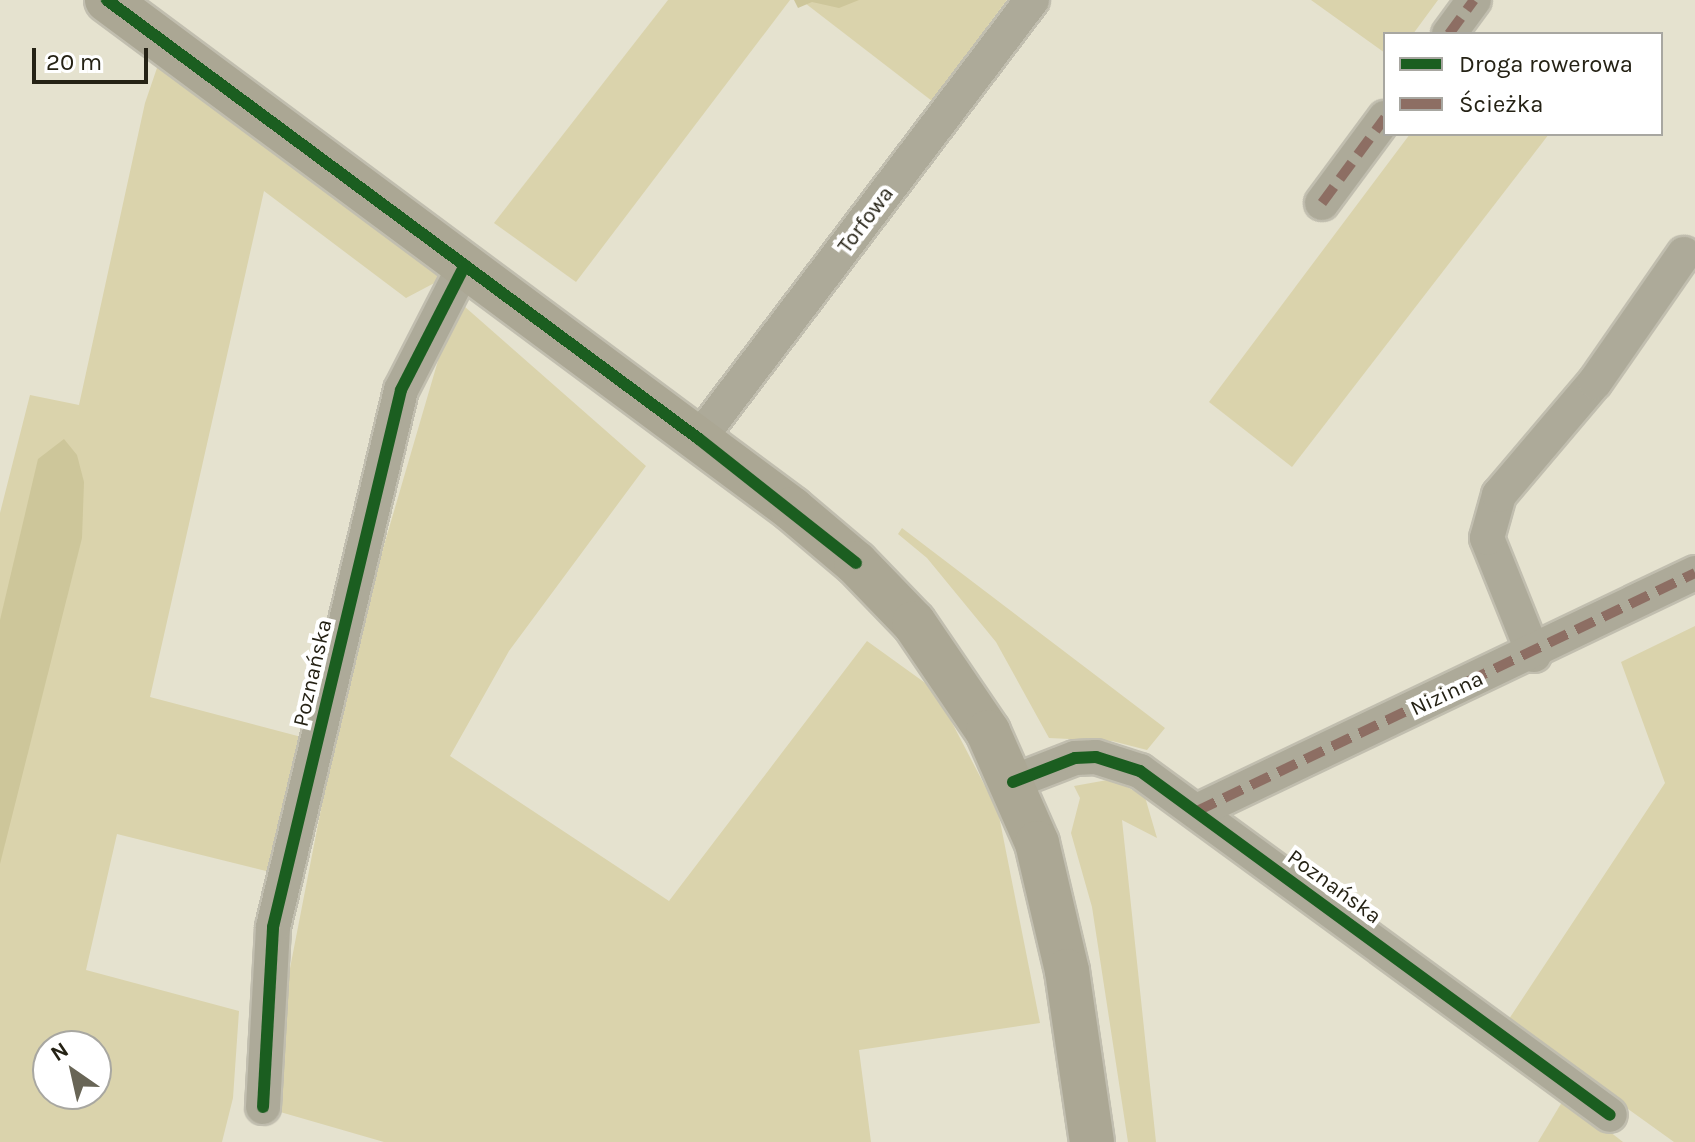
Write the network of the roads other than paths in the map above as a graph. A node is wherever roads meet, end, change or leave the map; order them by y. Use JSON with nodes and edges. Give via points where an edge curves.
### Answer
{"nodes":[{"id":1,"x":107,"y":0,"type":"edge"},
{"id":2,"x":1032,"y":0,"type":"edge"},
{"id":3,"x":1474,"y":0,"type":"edge"},
{"id":4,"x":1450,"y":32,"type":"edge"},
{"id":5,"x":1383,"y":121,"type":"edge"},
{"id":6,"x":1322,"y":203,"type":"dead end"},
{"id":7,"x":1684,"y":254,"type":"dead end"},
{"id":8,"x":465,"y":265,"type":"junction"},
{"id":9,"x":699,"y":439,"type":"junction"},
{"id":10,"x":1695,"y":573,"type":"edge"},
{"id":11,"x":1534,"y":655,"type":"junction"},
{"id":12,"x":1013,"y":782,"type":"junction"},
{"id":13,"x":1197,"y":811,"type":"junction"},
{"id":14,"x":263,"y":1107,"type":"dead end"},
{"id":15,"x":1610,"y":1115,"type":"dead end"},
{"id":16,"x":1092,"y":1142,"type":"edge"}],
"edges":[{"from":1,"to":8,"type":"main road"},
{"from":2,"to":9,"type":"street","name":"Torfowa"},
{"from":3,"to":4,"type":"street"},
{"from":5,"to":6,"type":"street"},
{"from":7,"to":11,"type":"street","via":[[1595,382],[1499,495],[1487,538]]},
{"from":8,"to":9,"type":"main road"},
{"from":8,"to":14,"type":"street","name":"Poznańska","via":[[401,390],[394,418],[273,927]]},
{"from":9,"to":12,"type":"main road","via":[[824,534],[900,607],[963,689]]},
{"from":10,"to":11,"type":"street","name":"Nizinna"},
{"from":11,"to":13,"type":"street","name":"Nizinna"},
{"from":12,"to":13,"type":"street","name":"Poznańska","via":[[1055,763],[1096,757],[1140,771]]},
{"from":12,"to":16,"type":"main road","via":[[1037,843],[1058,925]]},
{"from":13,"to":15,"type":"street","name":"Poznańska"}]}
